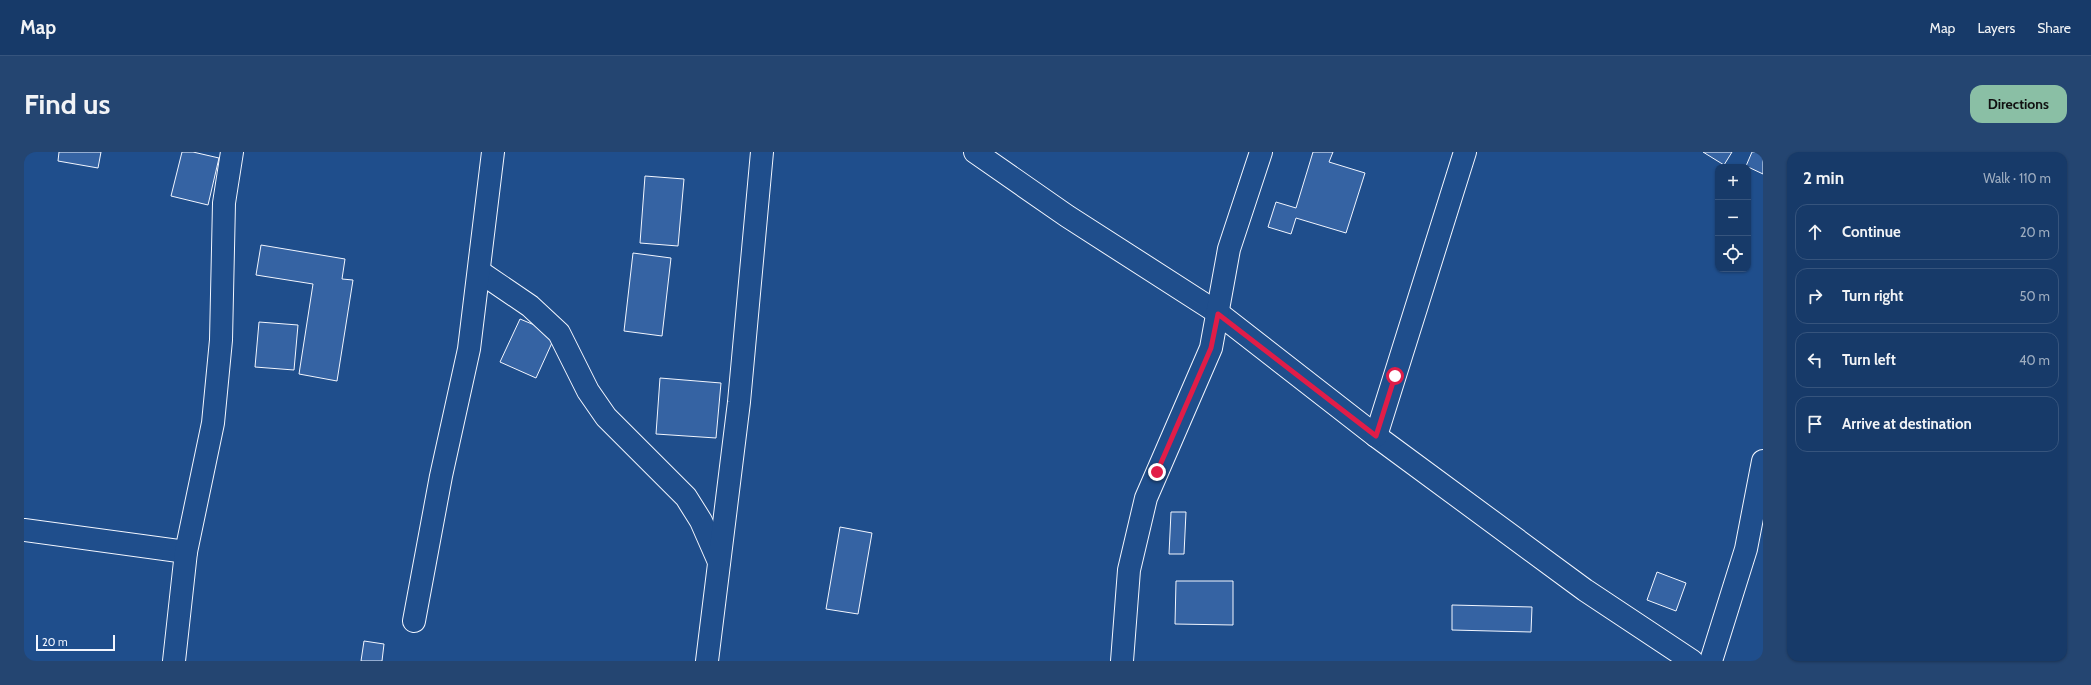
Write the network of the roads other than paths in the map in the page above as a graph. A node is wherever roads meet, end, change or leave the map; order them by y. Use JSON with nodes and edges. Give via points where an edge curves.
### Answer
{"nodes":[{"id":1,"x":232,"y":152,"type":"edge"},
{"id":2,"x":493,"y":152,"type":"edge"},
{"id":3,"x":762,"y":152,"type":"edge"},
{"id":4,"x":975,"y":152,"type":"edge"},
{"id":5,"x":1261,"y":152,"type":"edge"},
{"id":6,"x":1465,"y":152,"type":"edge"},
{"id":7,"x":480,"y":272,"type":"junction"},
{"id":8,"x":1218,"y":314,"type":"junction"},
{"id":9,"x":1376,"y":436,"type":"junction"},
{"id":10,"x":1763,"y":461,"type":"edge"},
{"id":11,"x":24,"y":530,"type":"edge"},
{"id":12,"x":186,"y":552,"type":"junction"},
{"id":13,"x":719,"y":562,"type":"junction"},
{"id":14,"x":414,"y":621,"type":"dead end"},
{"id":15,"x":174,"y":661,"type":"edge"},
{"id":16,"x":707,"y":661,"type":"edge"},
{"id":17,"x":1122,"y":661,"type":"edge"},
{"id":18,"x":1692,"y":661,"type":"edge"},
{"id":19,"x":1711,"y":661,"type":"edge"}],
"edges":[{"from":1,"to":12,"type":"street","via":[[224,203],[221,340],[214,423]]},
{"from":2,"to":7,"type":"street"},
{"from":3,"to":13,"type":"street","via":[[739,402]]},
{"from":4,"to":8,"type":"street","via":[[1067,216]]},
{"from":5,"to":8,"type":"street","via":[[1229,250]]},
{"from":6,"to":9,"type":"street"},
{"from":7,"to":13,"type":"street","via":[[530,306],[559,333],[588,391],[606,417],[686,497],[701,521]]},
{"from":7,"to":14,"type":"street","via":[[469,349],[441,476]]},
{"from":8,"to":9,"type":"street"},
{"from":8,"to":17,"type":"street","via":[[1211,348],[1146,498],[1129,570]]},
{"from":9,"to":18,"type":"street","via":[[1585,590]]},
{"from":10,"to":19,"type":"street","via":[[1746,549]]},
{"from":11,"to":12,"type":"street"},
{"from":12,"to":15,"type":"street"},
{"from":13,"to":16,"type":"street"}]}
